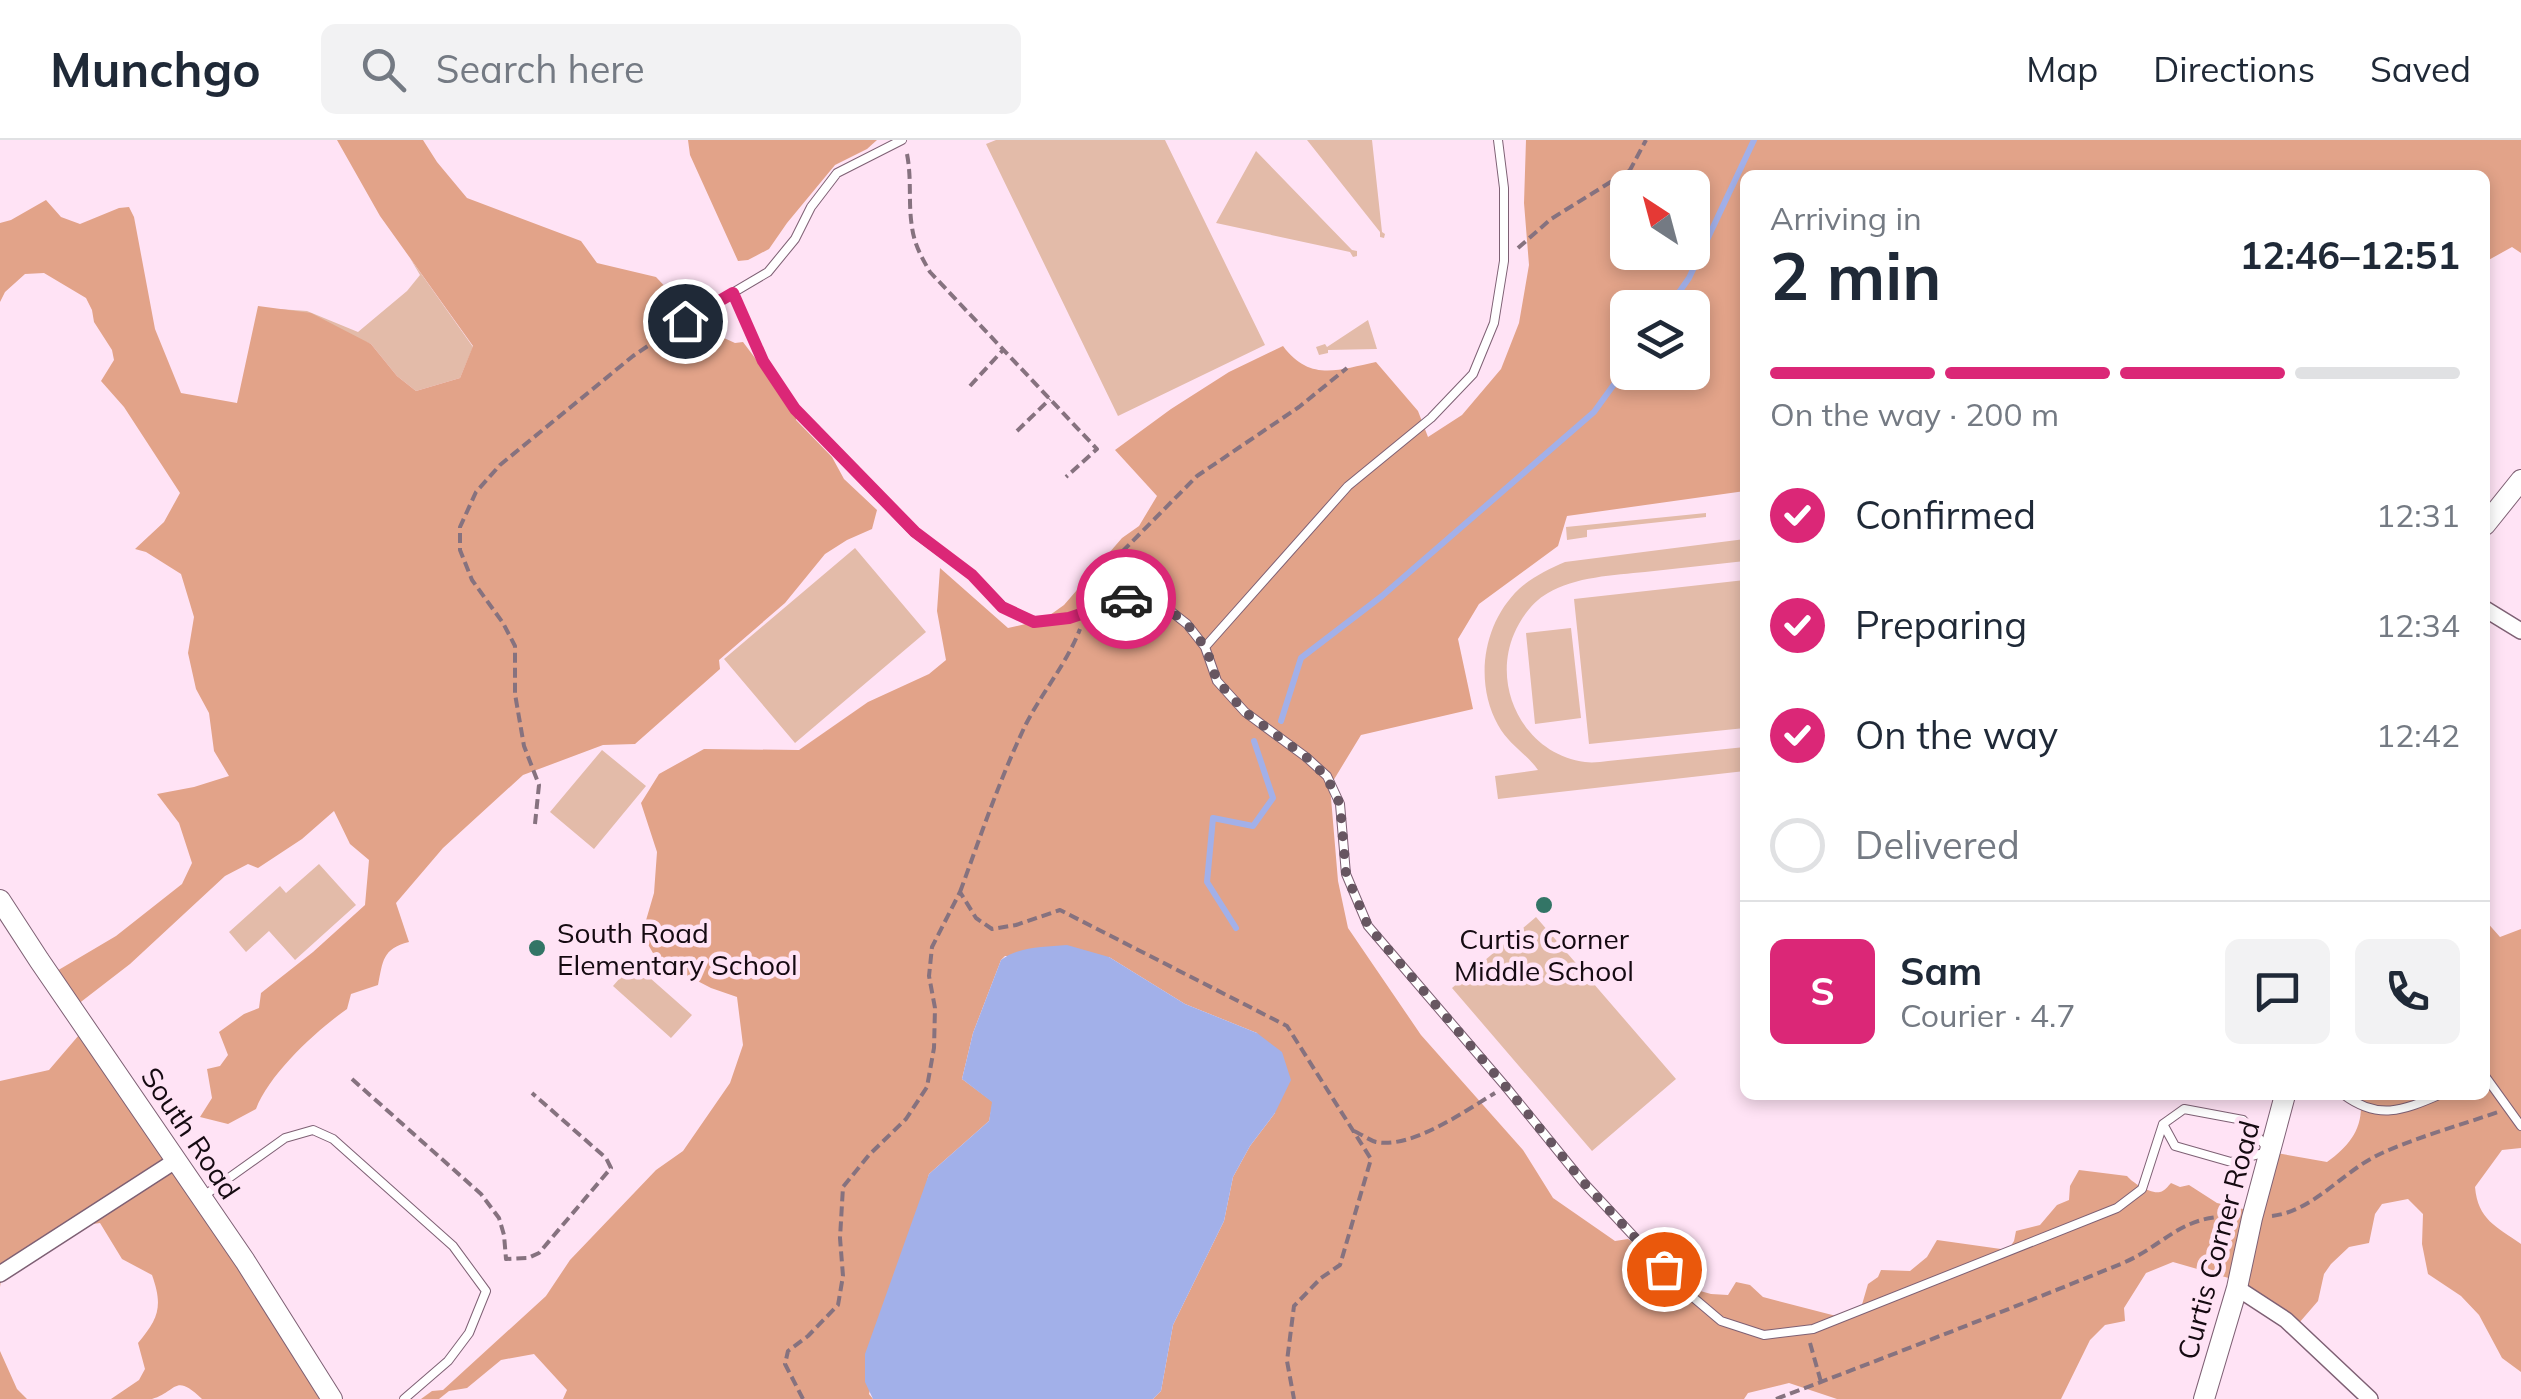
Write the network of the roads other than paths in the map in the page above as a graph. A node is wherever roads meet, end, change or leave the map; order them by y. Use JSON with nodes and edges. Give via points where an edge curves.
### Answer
{"nodes":[{"id":1,"x":903,"y":140,"type":"edge"},
{"id":2,"x":1498,"y":140,"type":"edge"},
{"id":3,"x":733,"y":293,"type":"junction"},
{"id":4,"x":685,"y":321,"type":"road end"},
{"id":5,"x":2521,"y":480,"type":"edge"},
{"id":6,"x":2490,"y":518,"type":"edge"},
{"id":7,"x":2490,"y":612,"type":"edge"},
{"id":8,"x":2521,"y":630,"type":"edge"},
{"id":9,"x":1206,"y":648,"type":"junction"},
{"id":10,"x":0,"y":900,"type":"edge"},
{"id":11,"x":2490,"y":1083,"type":"edge"},
{"id":12,"x":2285,"y":1100,"type":"edge"},
{"id":13,"x":2351,"y":1100,"type":"edge"},
{"id":14,"x":2427,"y":1100,"type":"edge"},
{"id":15,"x":2163,"y":1124,"type":"junction"},
{"id":16,"x":2521,"y":1126,"type":"edge"},
{"id":17,"x":2270,"y":1151,"type":"junction"},
{"id":18,"x":175,"y":1161,"type":"junction"},
{"id":19,"x":201,"y":1198,"type":"junction"},
{"id":20,"x":0,"y":1274,"type":"edge"},
{"id":21,"x":2236,"y":1288,"type":"junction"},
{"id":22,"x":332,"y":1399,"type":"edge"},
{"id":23,"x":404,"y":1399,"type":"edge"},
{"id":24,"x":2204,"y":1399,"type":"edge"},
{"id":25,"x":2370,"y":1399,"type":"edge"}],
"edges":[{"from":1,"to":3,"type":"lane","via":[[837,173],[768,272]]},
{"from":2,"to":9,"type":"lane","via":[[1504,261],[1494,323],[1473,374],[1348,486]]},
{"from":3,"to":4,"type":"lane"},
{"from":3,"to":9,"type":"lane","via":[[763,361],[795,409],[915,532],[1002,607],[1034,622],[1128,598],[1164,606]]},
{"from":5,"to":6,"type":"street"},
{"from":7,"to":8,"type":"street"},
{"from":9,"to":15,"type":"lane","via":[[1217,681],[1245,712],[1326,776],[1340,804],[1346,874],[1368,926],[1584,1183],[1722,1321],[1764,1335],[1807,1330],[2118,1208],[2142,1188]]},
{"from":10,"to":18,"type":"street","name":"South Road"},
{"from":11,"to":16,"type":"lane"},
{"from":12,"to":17,"type":"street","name":"Curtis Corner Road"},
{"from":13,"to":14,"type":"lane","via":[[2372,1110]]},
{"from":15,"to":17,"type":"lane","via":[[2175,1146],[2230,1162]]},
{"from":15,"to":17,"type":"lane","via":[[2184,1109],[2242,1120]]},
{"from":17,"to":21,"type":"street","name":"Curtis Corner Road"},
{"from":18,"to":19,"type":"street","name":"South Road"},
{"from":18,"to":20,"type":"street"},
{"from":19,"to":22,"type":"street","name":"South Road"},
{"from":19,"to":23,"type":"lane","via":[[285,1138],[312,1130],[333,1138],[454,1246],[486,1291],[469,1333],[448,1361]]},
{"from":21,"to":24,"type":"street","name":"Curtis Corner Road"},
{"from":21,"to":25,"type":"street","via":[[2286,1320]]}]}
